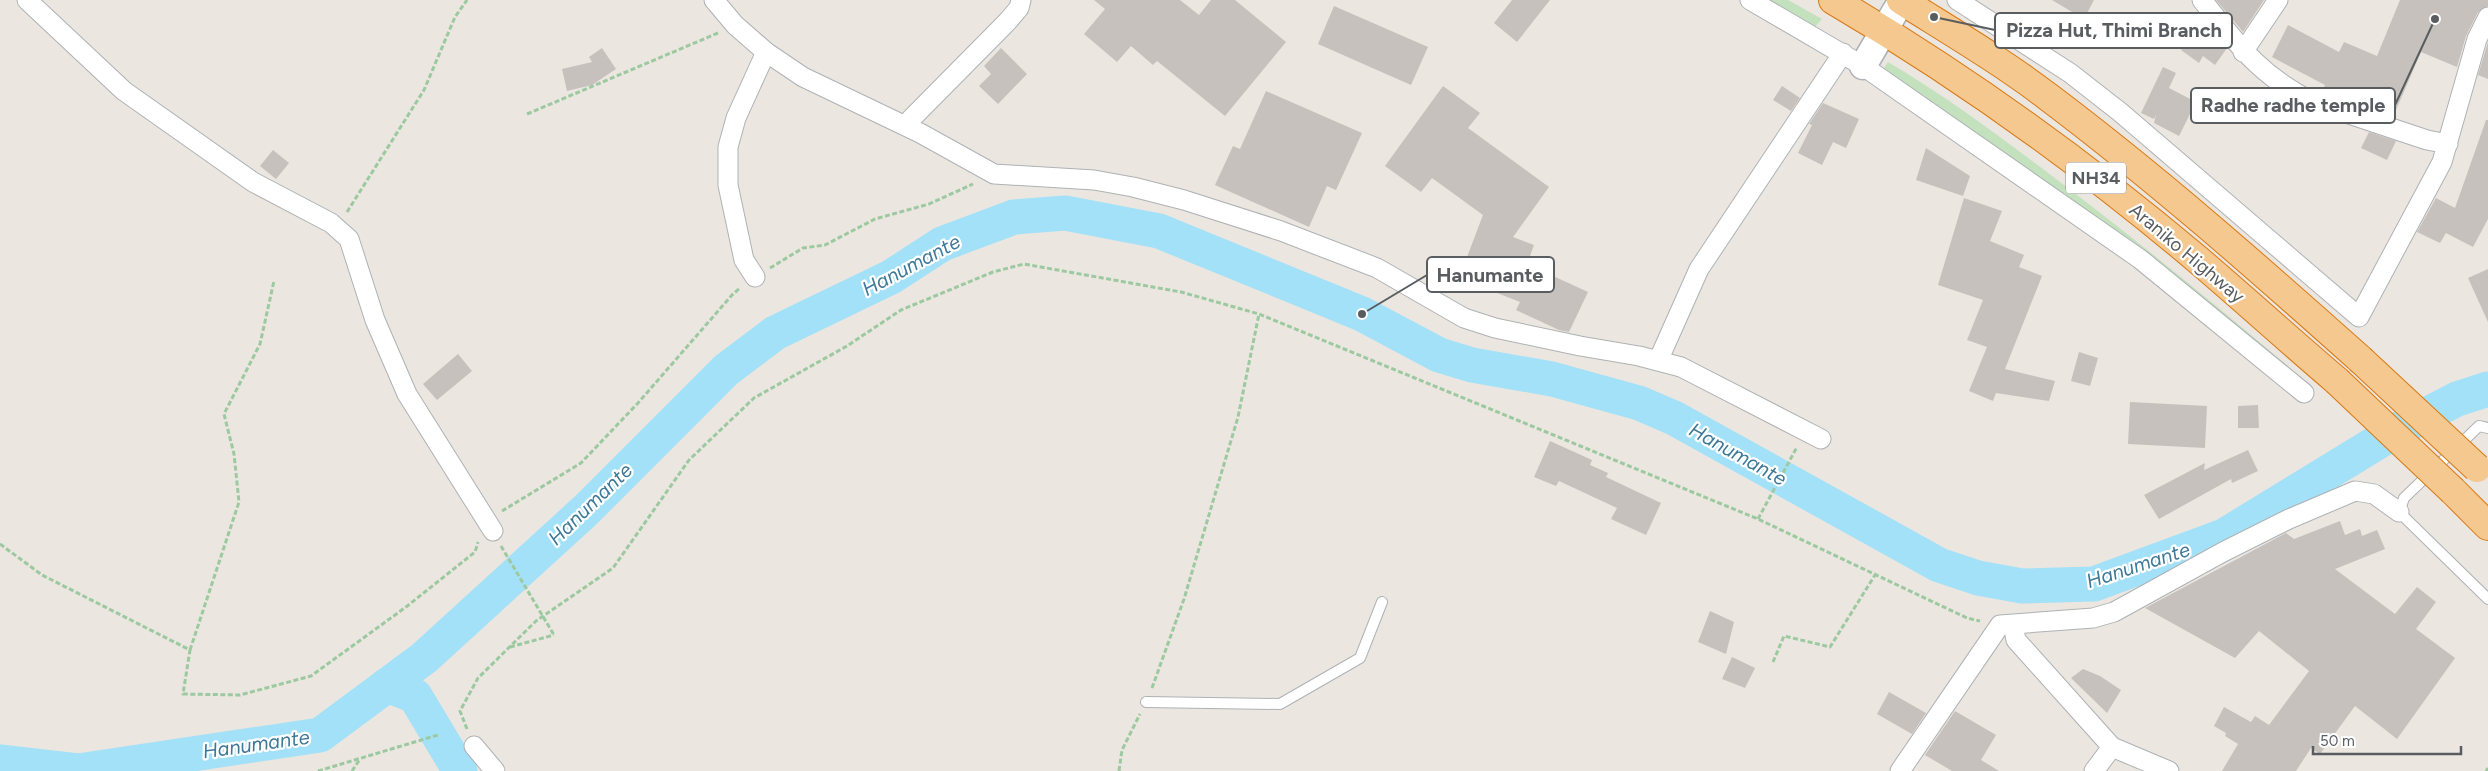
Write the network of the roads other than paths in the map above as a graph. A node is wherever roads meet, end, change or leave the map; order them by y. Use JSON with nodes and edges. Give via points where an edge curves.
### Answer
{"nodes":[{"id":1,"x":27,"y":0,"type":"edge"},
{"id":2,"x":714,"y":0,"type":"edge"},
{"id":3,"x":1021,"y":0,"type":"edge"},
{"id":4,"x":1750,"y":0,"type":"edge"},
{"id":5,"x":1833,"y":0,"type":"edge"},
{"id":6,"x":1901,"y":0,"type":"edge"},
{"id":7,"x":1957,"y":0,"type":"edge"},
{"id":8,"x":2202,"y":0,"type":"edge"},
{"id":9,"x":2278,"y":0,"type":"edge"},
{"id":10,"x":2488,"y":16,"type":"edge"},
{"id":11,"x":1883,"y":31,"type":"junction"},
{"id":12,"x":766,"y":52,"type":"junction"},
{"id":13,"x":2244,"y":52,"type":"junction"},
{"id":14,"x":1853,"y":59,"type":"junction"},
{"id":15,"x":908,"y":126,"type":"junction"},
{"id":16,"x":2448,"y":144,"type":"junction"},
{"id":17,"x":755,"y":277,"type":"road end"},
{"id":18,"x":1658,"y":361,"type":"junction"},
{"id":19,"x":2304,"y":393,"type":"dead end"},
{"id":20,"x":2488,"y":428,"type":"edge"},
{"id":21,"x":1821,"y":439,"type":"dead end"},
{"id":22,"x":2482,"y":473,"type":"edge"},
{"id":23,"x":2399,"y":512,"type":"junction"},
{"id":24,"x":2488,"y":526,"type":"edge"},
{"id":25,"x":493,"y":533,"type":"road end"},
{"id":26,"x":2488,"y":599,"type":"edge"},
{"id":27,"x":1382,"y":602,"type":"dead end"},
{"id":28,"x":2006,"y":625,"type":"junction"},
{"id":29,"x":1146,"y":702,"type":"road end"},
{"id":30,"x":474,"y":746,"type":"road end"},
{"id":31,"x":2112,"y":747,"type":"junction"},
{"id":32,"x":495,"y":771,"type":"edge"},
{"id":33,"x":1900,"y":771,"type":"edge"},
{"id":34,"x":2094,"y":771,"type":"edge"},
{"id":35,"x":2169,"y":771,"type":"edge"}],
"edges":[{"from":1,"to":25,"type":"street","via":[[124,92],[253,182],[331,222],[349,239],[376,320],[407,394]]},
{"from":2,"to":12,"type":"street","via":[[735,25]]},
{"from":3,"to":15,"type":"street","via":[[1007,22],[911,119]]},
{"from":4,"to":14,"type":"street"},
{"from":5,"to":11,"type":"highway","name":"Araniko Highway","number":"NH34"},
{"from":6,"to":11,"type":"main road"},
{"from":6,"to":22,"type":"highway","name":"Araniko Highway","number":"NH34","bridge":true,"via":[[2045,95],[2174,195],[2360,359]]},
{"from":7,"to":16,"type":"street","via":[[2070,73],[2113,106],[2359,317],[2442,162]]},
{"from":8,"to":13,"type":"street"},
{"from":9,"to":13,"type":"street"},
{"from":10,"to":16,"type":"street","via":[[2477,39]]},
{"from":11,"to":14,"type":"main road"},
{"from":11,"to":24,"type":"highway","name":"Araniko Highway","number":"NH34","bridge":true,"via":[[1967,84],[2087,171],[2197,258],[2337,381]]},
{"from":12,"to":15,"type":"street","via":[[802,77]]},
{"from":12,"to":17,"type":"street","via":[[736,118],[728,147],[728,185],[744,260]]},
{"from":13,"to":16,"type":"street","via":[[2262,71],[2313,102]]},
{"from":14,"to":18,"type":"street","via":[[1699,269]]},
{"from":14,"to":19,"type":"street","via":[[2140,260]]},
{"from":15,"to":18,"type":"street","via":[[988,171],[1008,176],[1094,180],[1184,200],[1354,258],[1464,318],[1495,328]]},
{"from":18,"to":21,"type":"street","via":[[1699,375]]},
{"from":20,"to":23,"type":"lane","via":[[2479,426],[2404,498]]},
{"from":23,"to":26,"type":"lane"},
{"from":23,"to":28,"type":"street","via":[[2374,494],[2355,491],[2272,527],[2114,612],[2093,618]]},
{"from":27,"to":29,"type":"lane","via":[[1360,658],[1280,704]]},
{"from":28,"to":31,"type":"street"},
{"from":28,"to":33,"type":"street"},
{"from":30,"to":32,"type":"street"},
{"from":31,"to":34,"type":"street"},
{"from":31,"to":35,"type":"street"}]}
